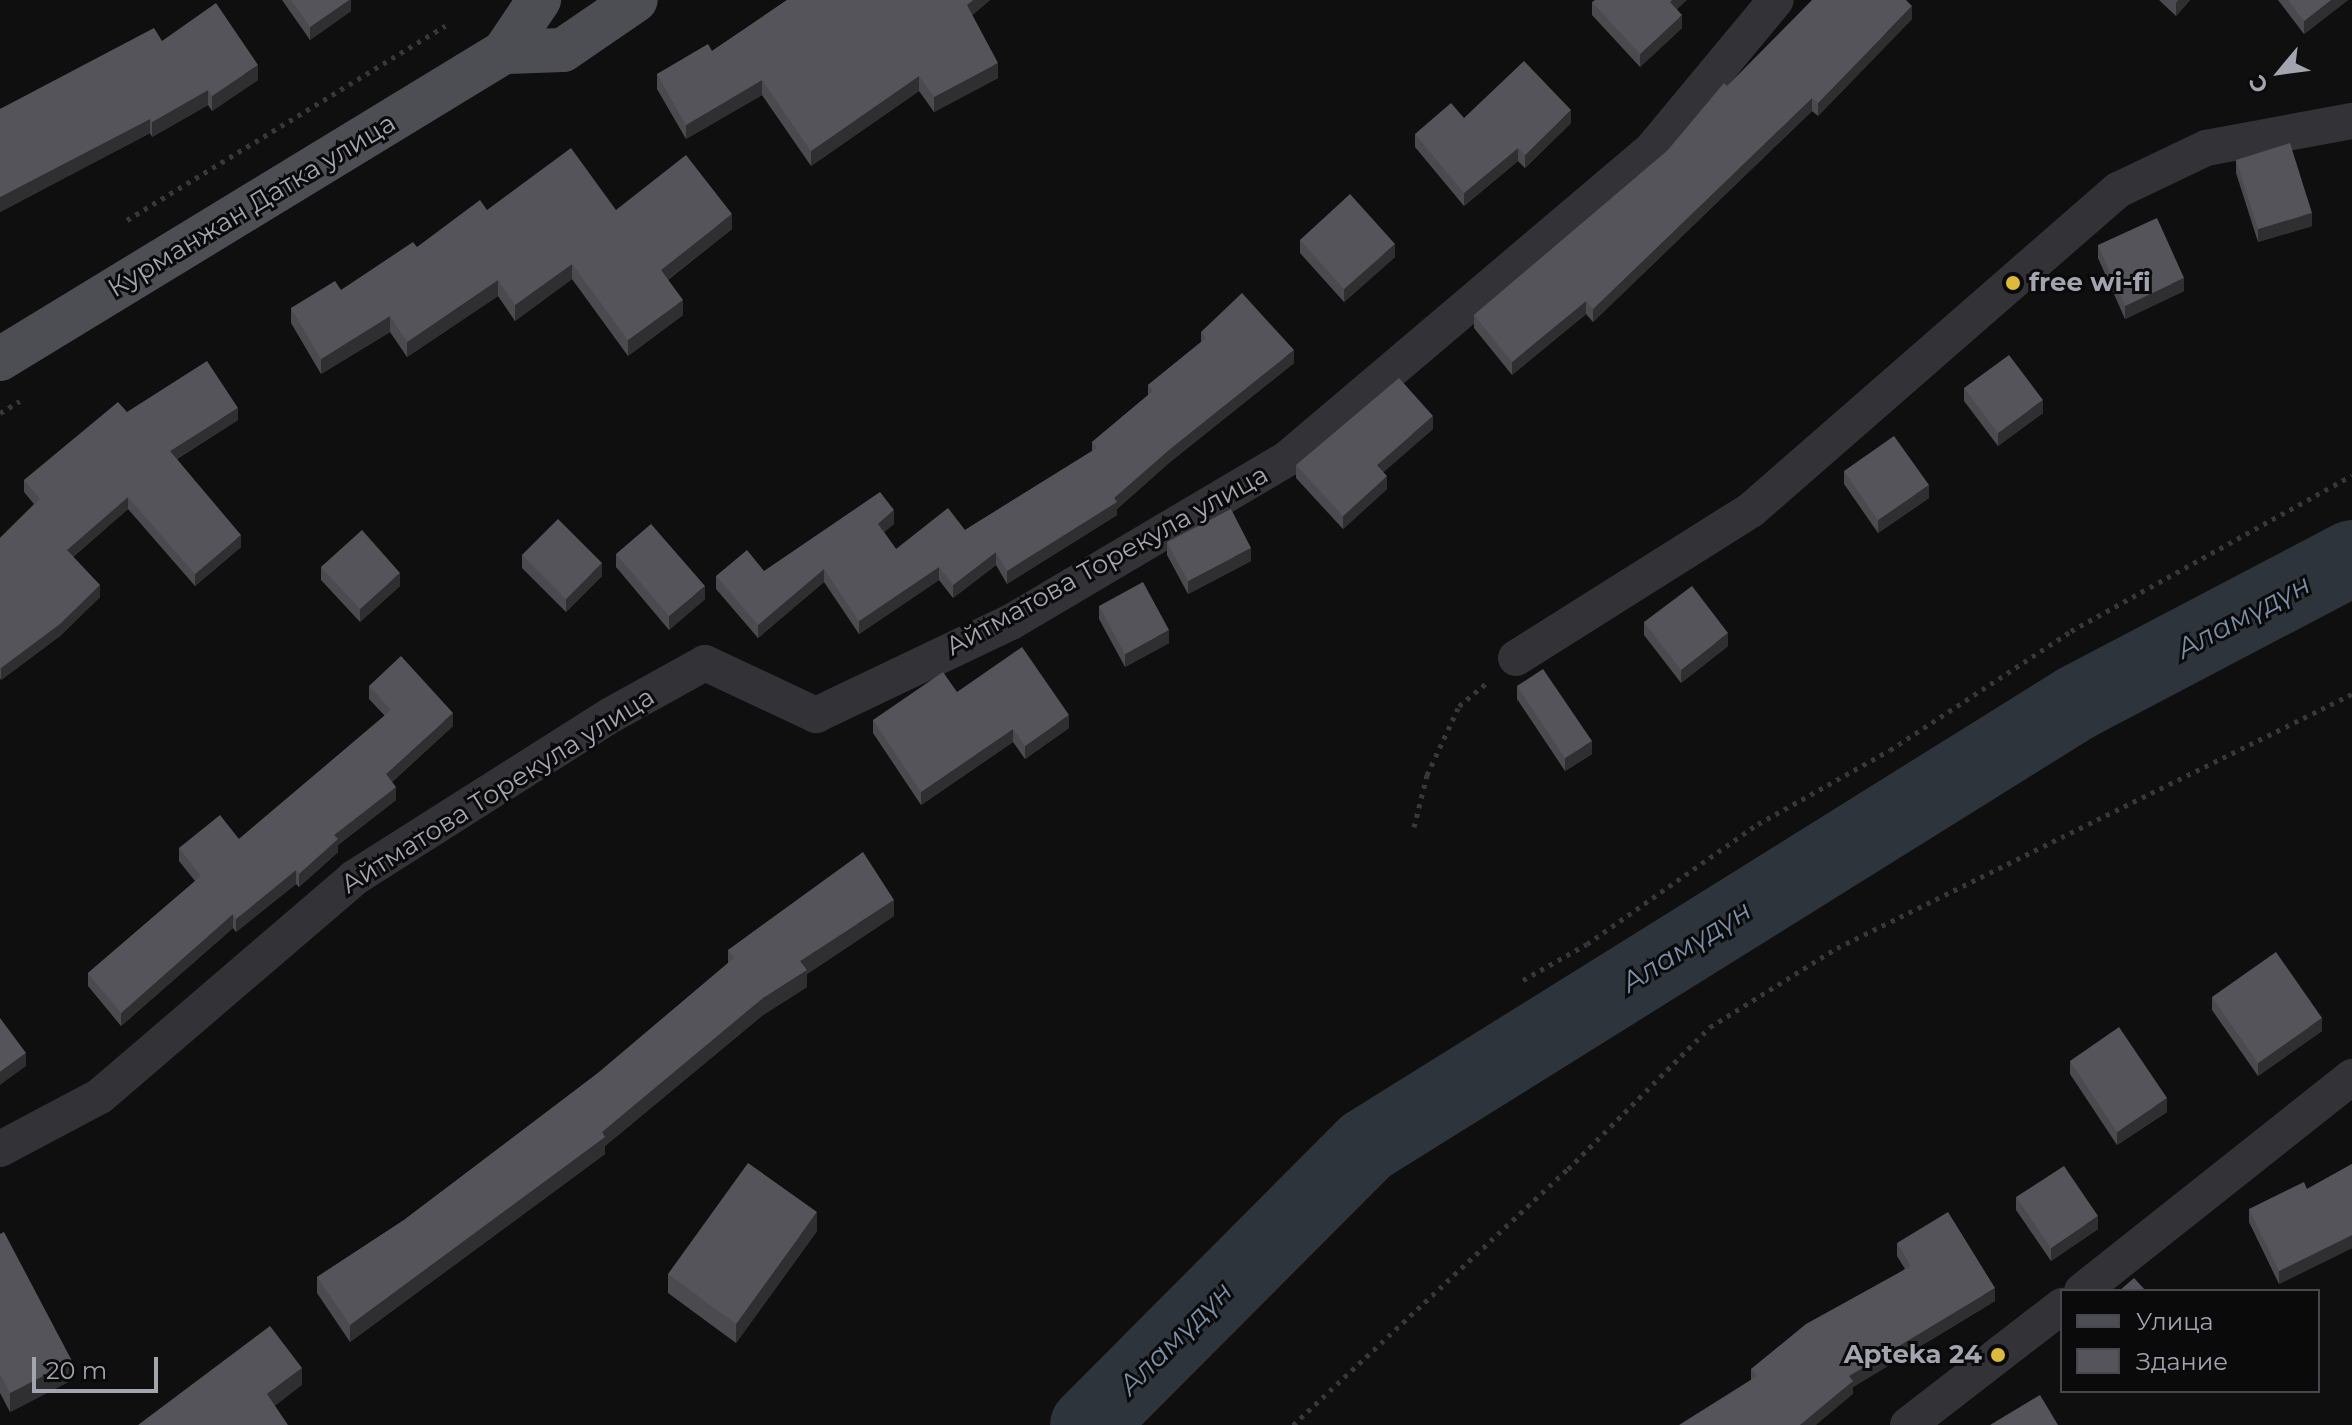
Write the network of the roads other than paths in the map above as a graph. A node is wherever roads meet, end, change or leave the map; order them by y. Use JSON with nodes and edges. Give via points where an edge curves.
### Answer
{"nodes":[{"id":1,"x":539,"y":0,"type":"edge"},
{"id":2,"x":636,"y":0,"type":"edge"},
{"id":3,"x":1776,"y":0,"type":"edge"},
{"id":4,"x":504,"y":52,"type":"junction"},
{"id":5,"x":2352,"y":121,"type":"edge"},
{"id":6,"x":0,"y":359,"type":"edge"},
{"id":7,"x":1516,"y":658,"type":"road end"},
{"id":8,"x":2352,"y":1077,"type":"edge"},
{"id":9,"x":0,"y":1149,"type":"edge"},
{"id":10,"x":2085,"y":1289,"type":"edge"},
{"id":11,"x":2060,"y":1308,"type":"edge"},
{"id":12,"x":1908,"y":1425,"type":"edge"}],
"edges":[{"from":1,"to":4,"type":"main road","name":"Курманжан Датка улица"},
{"from":2,"to":4,"type":"main road","name":"Курманжан Датка улица","via":[[563,50]]},
{"from":3,"to":9,"type":"street","name":"Айтматова Торекула улица","via":[[1653,148],[1288,458],[1011,622],[816,715],[705,663],[611,715],[354,878],[100,1096]]},
{"from":4,"to":6,"type":"main road","name":"Курманжан Датка улица"},
{"from":5,"to":7,"type":"street","via":[[2206,148],[2118,190],[1751,510]]},
{"from":8,"to":10,"type":"street"},
{"from":11,"to":12,"type":"street"}]}
